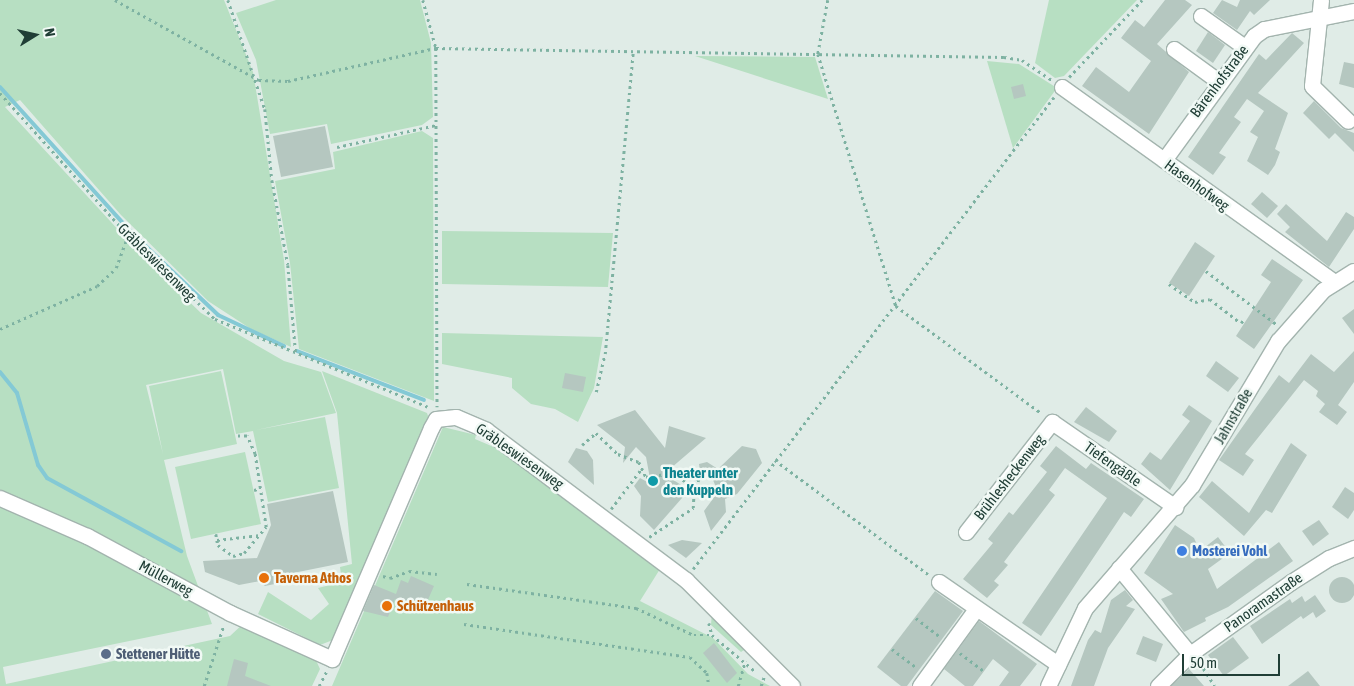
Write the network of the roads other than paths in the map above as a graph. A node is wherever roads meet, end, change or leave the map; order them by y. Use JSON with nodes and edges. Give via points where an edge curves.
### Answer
{"nodes":[{"id":1,"x":1321,"y":0,"type":"edge"},
{"id":2,"x":1354,"y":11,"type":"edge"},
{"id":3,"x":1201,"y":16,"type":"dead end"},
{"id":4,"x":1320,"y":18,"type":"junction"},
{"id":5,"x":1244,"y":46,"type":"junction"},
{"id":6,"x":1174,"y":49,"type":"dead end"},
{"id":7,"x":1218,"y":81,"type":"junction"},
{"id":8,"x":1062,"y":87,"type":"road end"},
{"id":9,"x":1348,"y":121,"type":"dead end"},
{"id":10,"x":1164,"y":160,"type":"junction"},
{"id":11,"x":1354,"y":271,"type":"edge"},
{"id":12,"x":1334,"y":282,"type":"junction"},
{"id":13,"x":1052,"y":422,"type":"joint"},
{"id":14,"x":0,"y":498,"type":"edge"},
{"id":15,"x":1175,"y":507,"type":"junction"},
{"id":16,"x":966,"y":532,"type":"dead end"},
{"id":17,"x":1354,"y":548,"type":"edge"},
{"id":18,"x":1119,"y":568,"type":"junction"},
{"id":19,"x":939,"y":582,"type":"road end"},
{"id":20,"x":976,"y":609,"type":"junction"},
{"id":21,"x":1190,"y":654,"type":"junction"},
{"id":22,"x":332,"y":659,"type":"joint"},
{"id":23,"x":1058,"y":664,"type":"junction"},
{"id":24,"x":923,"y":680,"type":"edge"},
{"id":25,"x":792,"y":686,"type":"edge"},
{"id":26,"x":1048,"y":686,"type":"edge"},
{"id":27,"x":1158,"y":686,"type":"edge"}],
"edges":[{"from":1,"to":4,"type":"street"},
{"from":2,"to":4,"type":"street","name":"Bärenhofstraße"},
{"from":3,"to":5,"type":"street"},
{"from":4,"to":5,"type":"street","name":"Bärenhofstraße","via":[[1264,29]]},
{"from":4,"to":9,"type":"street","via":[[1312,86]]},
{"from":5,"to":7,"type":"street","name":"Bärenhofstraße"},
{"from":6,"to":7,"type":"street"},
{"from":7,"to":10,"type":"street","name":"Bärenhofstraße"},
{"from":8,"to":10,"type":"street","name":"Hasenhofweg"},
{"from":10,"to":12,"type":"street","name":"Hasenhofweg"},
{"from":11,"to":12,"type":"street","name":"Jahnstraße"},
{"from":12,"to":15,"type":"street","name":"Jahnstraße","via":[[1287,331]]},
{"from":13,"to":15,"type":"street","name":"Tiefengäßle"},
{"from":13,"to":16,"type":"street","name":"Brühlesheckenweg"},
{"from":14,"to":22,"type":"street","name":"Müllerweg","via":[[88,536],[230,613]]},
{"from":15,"to":18,"type":"street","name":"Jahnstraße"},
{"from":17,"to":21,"type":"street","name":"Panoramastraße","via":[[1329,558],[1291,582]]},
{"from":18,"to":21,"type":"street"},
{"from":18,"to":23,"type":"street","name":"Jahnstraße","via":[[1085,608]]},
{"from":19,"to":20,"type":"street"},
{"from":20,"to":23,"type":"street"},
{"from":20,"to":24,"type":"street"},
{"from":21,"to":27,"type":"street","name":"Panoramastraße"},
{"from":22,"to":25,"type":"street","name":"Gräbleswiesenweg","via":[[436,419],[456,417],[486,430],[686,580]]},
{"from":23,"to":26,"type":"street","name":"Jahnstraße"}]}
